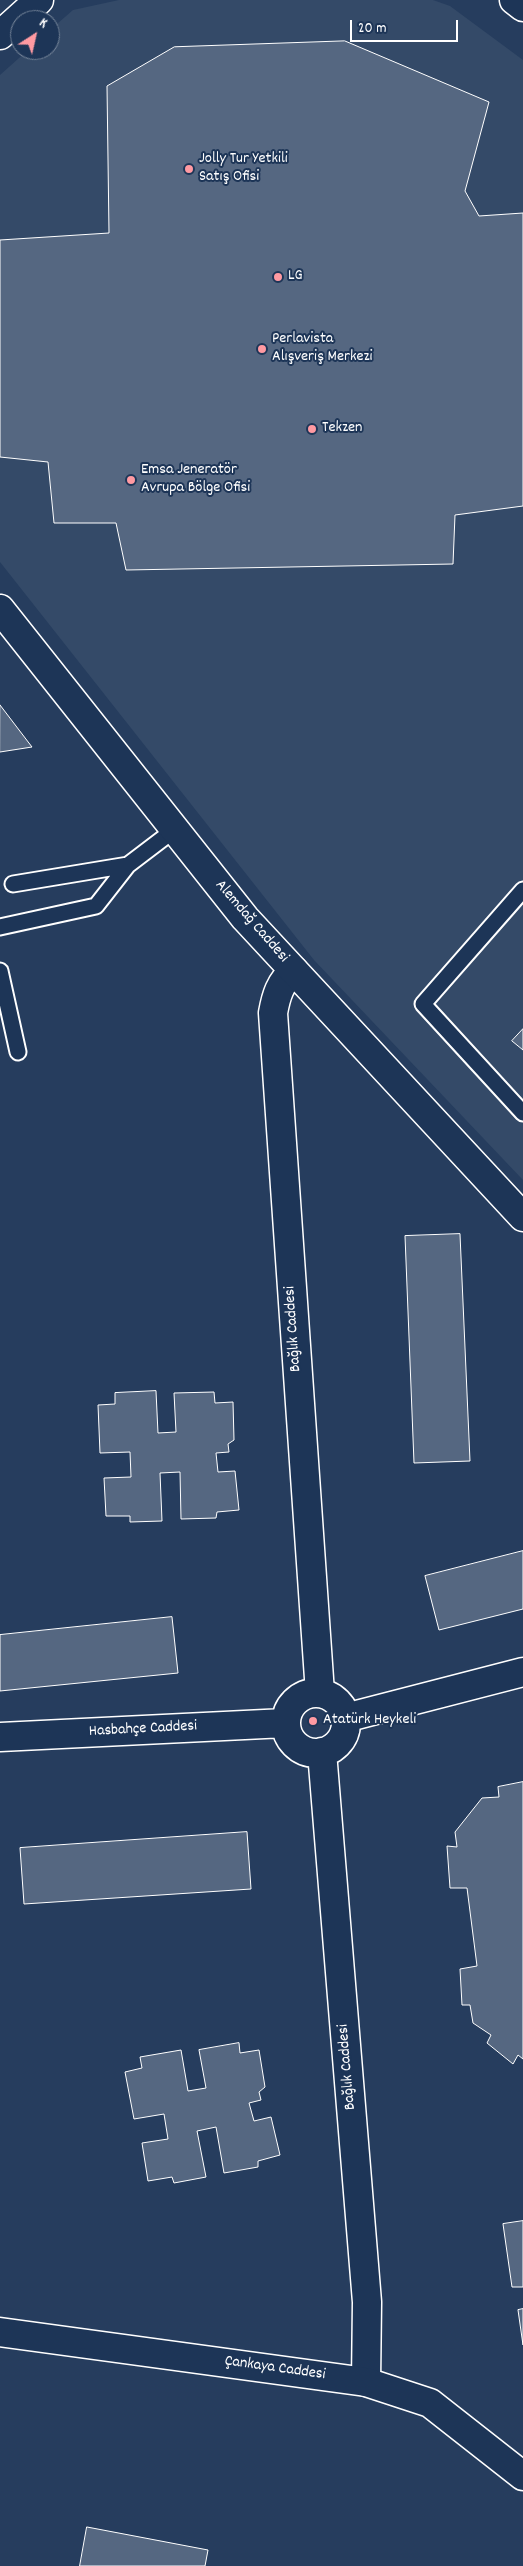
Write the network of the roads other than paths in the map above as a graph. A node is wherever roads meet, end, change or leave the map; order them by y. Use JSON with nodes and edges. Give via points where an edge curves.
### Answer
{"nodes":[{"id":1,"x":39,"y":0,"type":"edge"},
{"id":2,"x":514,"y":0,"type":"edge"},
{"id":3,"x":523,"y":7,"type":"edge"},
{"id":4,"x":0,"y":35,"type":"edge"},
{"id":5,"x":0,"y":609,"type":"edge"},
{"id":6,"x":174,"y":830,"type":"junction"},
{"id":7,"x":128,"y":865,"type":"junction"},
{"id":8,"x":13,"y":884,"type":"dead end"},
{"id":9,"x":523,"y":890,"type":"edge"},
{"id":10,"x":0,"y":927,"type":"edge"},
{"id":11,"x":294,"y":970,"type":"junction"},
{"id":12,"x":0,"y":971,"type":"edge"},
{"id":13,"x":18,"y":1052,"type":"dead end"},
{"id":14,"x":523,"y":1112,"type":"edge"},
{"id":15,"x":523,"y":1217,"type":"edge"},
{"id":16,"x":523,"y":1672,"type":"edge"},
{"id":17,"x":320,"y":1693,"type":"junction"},
{"id":18,"x":345,"y":1718,"type":"junction"},
{"id":19,"x":285,"y":1722,"type":"junction"},
{"id":20,"x":0,"y":1737,"type":"edge"},
{"id":21,"x":322,"y":1752,"type":"junction"},
{"id":22,"x":0,"y":2332,"type":"edge"},
{"id":23,"x":366,"y":2382,"type":"junction"},
{"id":24,"x":523,"y":2476,"type":"edge"}],
"edges":[{"from":1,"to":4,"type":"street"},
{"from":2,"to":3,"type":"street"},
{"from":5,"to":6,"type":"street","name":"Alemdağ Caddesi"},
{"from":6,"to":7,"type":"lane"},
{"from":6,"to":11,"type":"street","name":"Alemdağ Caddesi","via":[[245,918]]},
{"from":7,"to":8,"type":"lane"},
{"from":7,"to":10,"type":"lane","via":[[96,906]]},
{"from":9,"to":14,"type":"lane","via":[[423,1004]]},
{"from":11,"to":15,"type":"street","name":"Alemdağ Caddesi"},
{"from":11,"to":17,"type":"street","name":"Bağlık Caddesi","via":[[276,994],[273,1013]]},
{"from":12,"to":13,"type":"lane"},
{"from":16,"to":18,"type":"street"},
{"from":17,"to":18,"type":"street","via":[[337,1701]]},
{"from":17,"to":19,"type":"street","via":[[305,1695],[292,1703]]},
{"from":18,"to":21,"type":"street","via":[[343,1736]]},
{"from":19,"to":20,"type":"street","name":"Hasbahçe Caddesi"},
{"from":19,"to":21,"type":"street","via":[[287,1732],[297,1746],[313,1753]]},
{"from":21,"to":23,"type":"street","name":"Bağlık Caddesi","via":[[367,2302]]},
{"from":22,"to":23,"type":"street","name":"Çankaya Caddesi"},
{"from":23,"to":24,"type":"street","name":"Çankaya Caddesi","via":[[430,2403]]}]}
